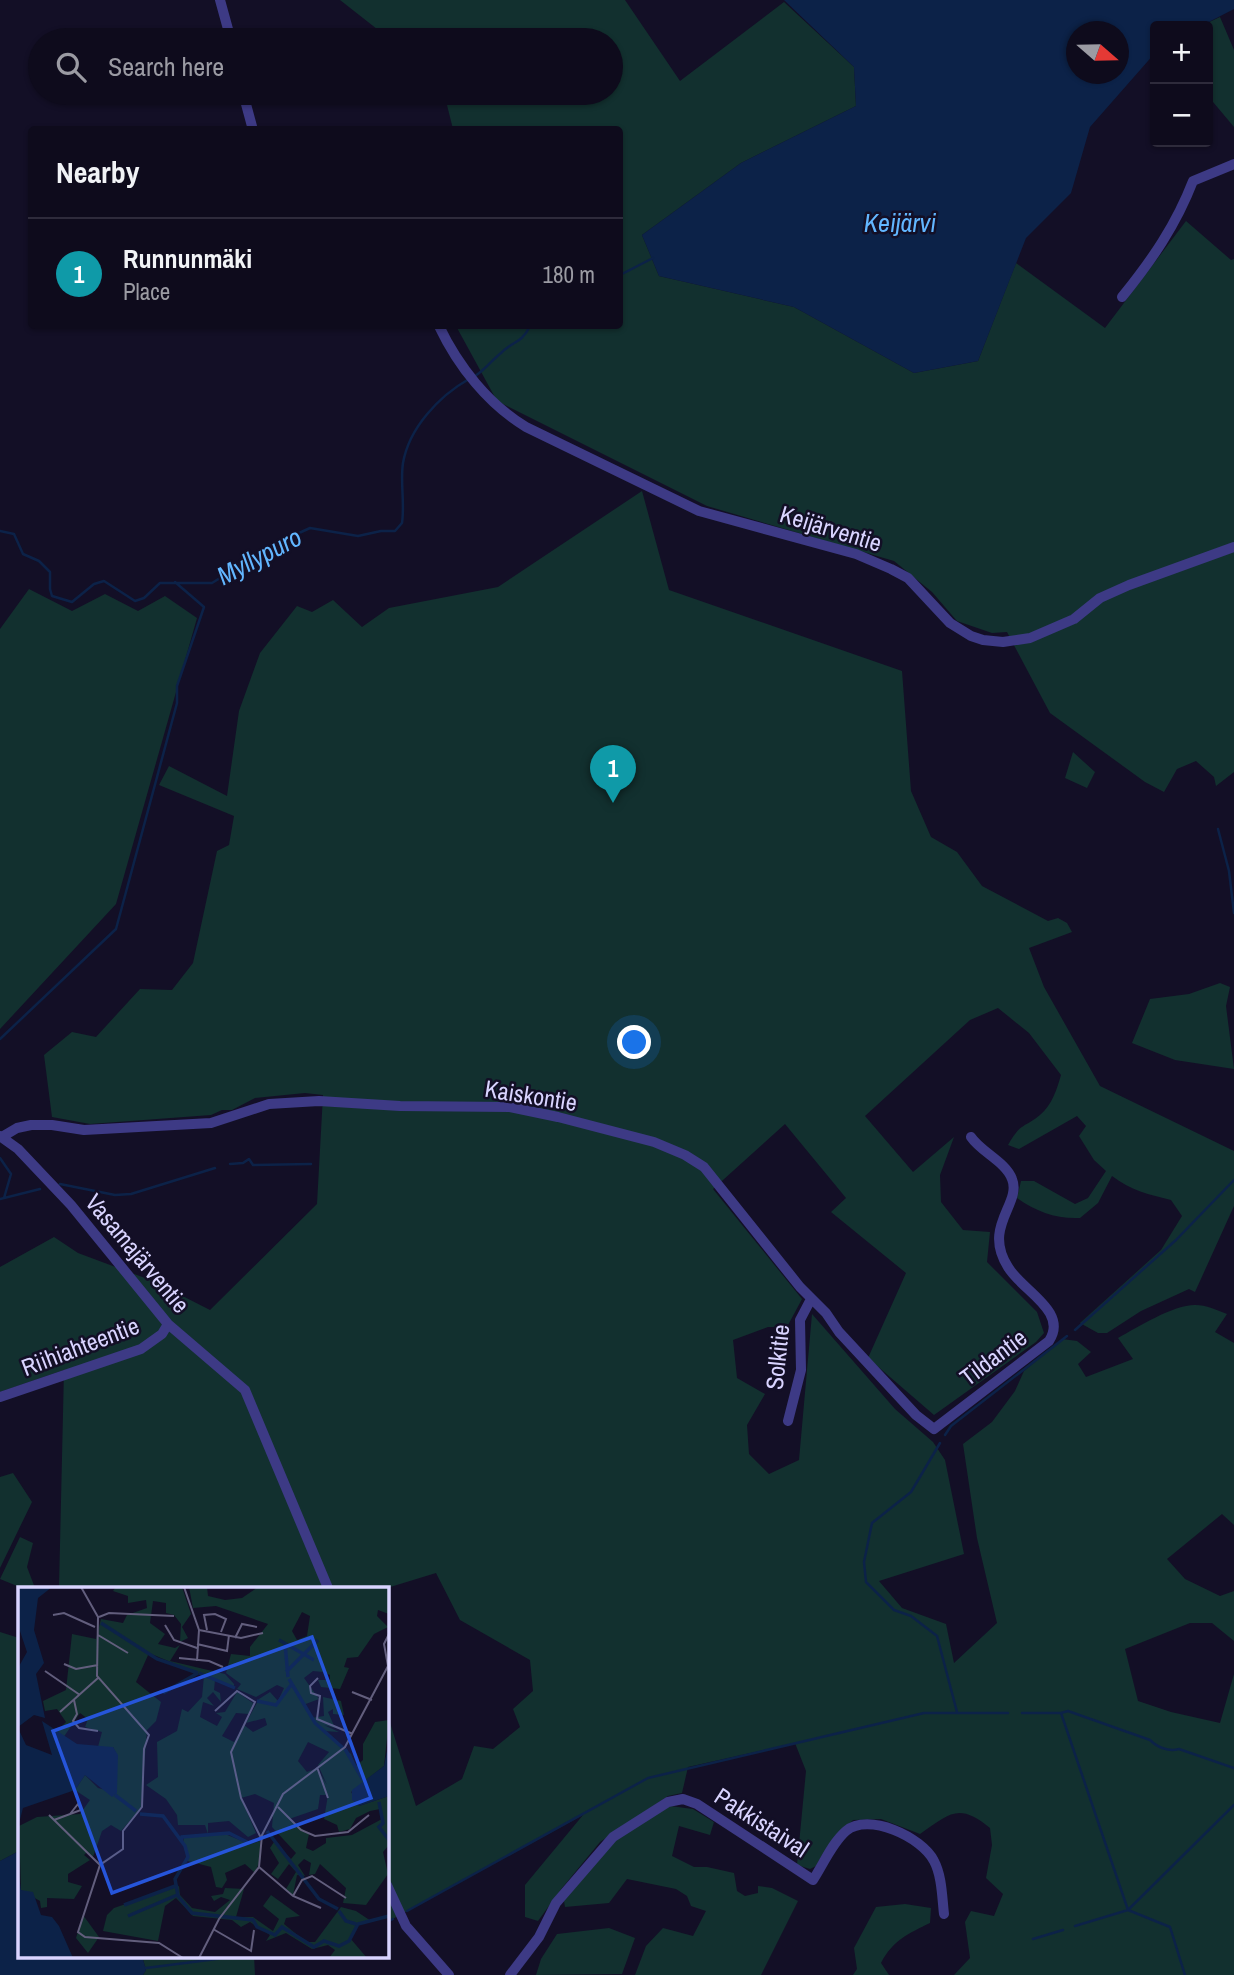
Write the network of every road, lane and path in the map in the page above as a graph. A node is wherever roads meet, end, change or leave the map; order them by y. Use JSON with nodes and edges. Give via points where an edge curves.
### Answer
{"nodes":[{"id":1,"x":220,"y":0,"type":"edge"},
{"id":2,"x":228,"y":28,"type":"edge"},
{"id":3,"x":246,"y":105,"type":"edge"},
{"id":4,"x":252,"y":126,"type":"edge"},
{"id":5,"x":1234,"y":164,"type":"edge"},
{"id":6,"x":1122,"y":297,"type":"dead end"},
{"id":7,"x":441,"y":329,"type":"edge"},
{"id":8,"x":1234,"y":547,"type":"edge"},
{"id":9,"x":1,"y":1137,"type":"edge"},
{"id":10,"x":971,"y":1137,"type":"dead end"},
{"id":11,"x":811,"y":1299,"type":"junction"},
{"id":12,"x":167,"y":1324,"type":"junction"},
{"id":13,"x":0,"y":1397,"type":"edge"},
{"id":14,"x":788,"y":1421,"type":"dead end"},
{"id":15,"x":934,"y":1429,"type":"joint"},
{"id":16,"x":328,"y":1587,"type":"edge"},
{"id":17,"x":388,"y":1887,"type":"edge"},
{"id":18,"x":944,"y":1913,"type":"dead end"},
{"id":19,"x":449,"y":1975,"type":"edge"},
{"id":20,"x":510,"y":1975,"type":"edge"}],
"edges":[{"from":1,"to":2,"type":"street"},
{"from":3,"to":4,"type":"street"},
{"from":5,"to":6,"type":"street","via":[[1193,181],[1169,233]]},
{"from":7,"to":8,"type":"street","name":"Keijärventie","via":[[486,395],[513,419],[544,437],[699,511],[856,554],[891,569],[908,578],[950,622],[983,640],[1030,638],[1074,619],[1100,598],[1129,585]]},
{"from":9,"to":11,"type":"street","name":"Kaiskontie","via":[[31,1125],[84,1130],[211,1123],[269,1104],[319,1101],[533,1111],[654,1142],[695,1160]]},
{"from":9,"to":12,"type":"street","name":"Vasamajärventie","via":[[19,1149],[71,1205]]},
{"from":10,"to":15,"type":"street","name":"Tildantie","via":[[1013,1181],[999,1229],[1002,1257],[1052,1315],[1054,1331],[1049,1341]]},
{"from":11,"to":14,"type":"street","name":"Solkitie","via":[[800,1320],[801,1370]]},
{"from":11,"to":15,"type":"street","name":"Kaiskontie","via":[[877,1376]]},
{"from":12,"to":13,"type":"street","name":"Riihiahteentie","via":[[162,1334],[141,1349]]},
{"from":12,"to":16,"type":"street","name":"Vasamajärventie","via":[[245,1390]]},
{"from":17,"to":19,"type":"street","via":[[406,1926]]},
{"from":18,"to":20,"type":"street","name":"Pakkistaival","via":[[935,1861],[925,1847],[909,1837],[876,1825],[855,1825],[841,1837],[813,1880],[697,1804],[668,1802],[601,1848],[556,1903],[539,1937]]}]}
